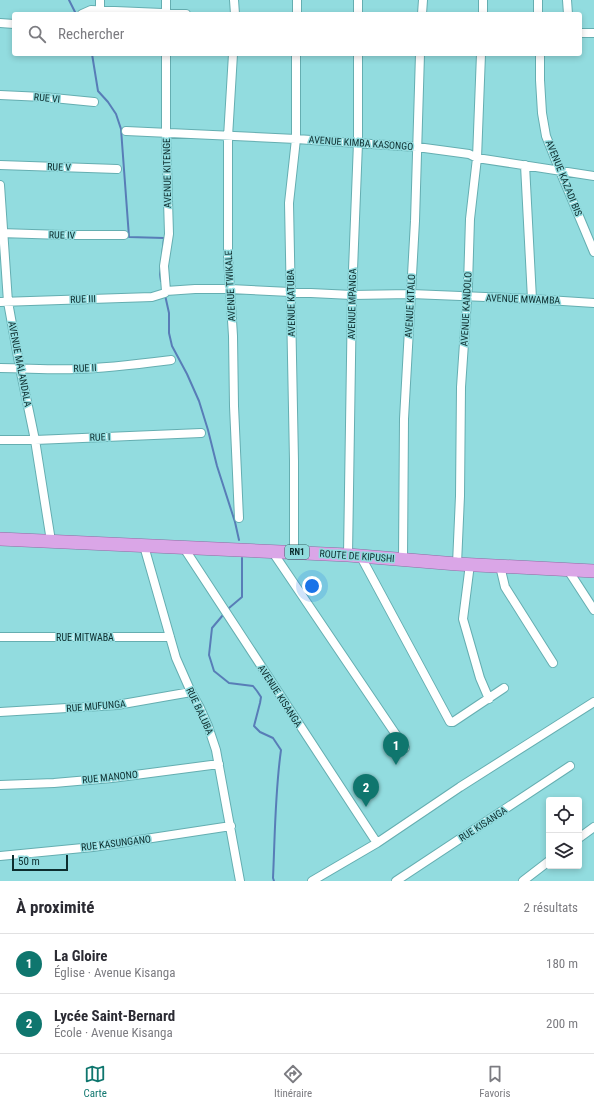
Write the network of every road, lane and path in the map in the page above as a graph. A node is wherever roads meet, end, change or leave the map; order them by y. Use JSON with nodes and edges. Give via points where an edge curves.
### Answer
{"nodes":[{"id":1,"x":100,"y":0,"type":"edge"},
{"id":2,"x":166,"y":0,"type":"edge"},
{"id":3,"x":234,"y":0,"type":"edge"},
{"id":4,"x":297,"y":0,"type":"edge"},
{"id":5,"x":358,"y":0,"type":"edge"},
{"id":6,"x":422,"y":0,"type":"edge"},
{"id":7,"x":483,"y":0,"type":"edge"},
{"id":8,"x":538,"y":0,"type":"edge"},
{"id":9,"x":567,"y":0,"type":"edge"},
{"id":10,"x":100,"y":10,"type":"junction"},
{"id":11,"x":86,"y":12,"type":"edge"},
{"id":12,"x":133,"y":12,"type":"edge"},
{"id":13,"x":166,"y":12,"type":"edge"},
{"id":14,"x":235,"y":12,"type":"edge"},
{"id":15,"x":297,"y":12,"type":"edge"},
{"id":16,"x":358,"y":12,"type":"edge"},
{"id":17,"x":422,"y":12,"type":"edge"},
{"id":18,"x":483,"y":12,"type":"edge"},
{"id":19,"x":538,"y":12,"type":"edge"},
{"id":20,"x":568,"y":12,"type":"edge"},
{"id":21,"x":0,"y":24,"type":"edge"},
{"id":22,"x":12,"y":24,"type":"edge"},
{"id":23,"x":582,"y":33,"type":"edge"},
{"id":24,"x":594,"y":33,"type":"edge"},
{"id":25,"x":166,"y":56,"type":"edge"},
{"id":26,"x":233,"y":56,"type":"edge"},
{"id":27,"x":296,"y":56,"type":"edge"},
{"id":28,"x":358,"y":56,"type":"edge"},
{"id":29,"x":420,"y":56,"type":"edge"},
{"id":30,"x":481,"y":56,"type":"edge"},
{"id":31,"x":540,"y":56,"type":"edge"},
{"id":32,"x":0,"y":95,"type":"edge"},
{"id":33,"x":94,"y":102,"type":"dead end"},
{"id":34,"x":126,"y":131,"type":"dead end"},
{"id":35,"x":166,"y":133,"type":"junction"},
{"id":36,"x":228,"y":137,"type":"junction"},
{"id":37,"x":296,"y":139,"type":"junction"},
{"id":38,"x":358,"y":143,"type":"junction"},
{"id":39,"x":417,"y":147,"type":"junction"},
{"id":40,"x":477,"y":158,"type":"junction"},
{"id":41,"x":526,"y":165,"type":"junction"},
{"id":42,"x":0,"y":166,"type":"edge"},
{"id":43,"x":117,"y":169,"type":"dead end"},
{"id":44,"x":560,"y":171,"type":"junction"},
{"id":45,"x":594,"y":176,"type":"edge"},
{"id":46,"x":0,"y":185,"type":"edge"},
{"id":47,"x":2,"y":233,"type":"edge"},
{"id":48,"x":124,"y":235,"type":"dead end"},
{"id":49,"x":594,"y":252,"type":"edge"},
{"id":50,"x":230,"y":289,"type":"junction"},
{"id":51,"x":165,"y":292,"type":"junction"},
{"id":52,"x":291,"y":292,"type":"junction"},
{"id":53,"x":411,"y":294,"type":"junction"},
{"id":54,"x":352,"y":295,"type":"junction"},
{"id":55,"x":467,"y":297,"type":"junction"},
{"id":56,"x":532,"y":299,"type":"junction"},
{"id":57,"x":4,"y":302,"type":"edge"},
{"id":58,"x":594,"y":303,"type":"edge"},
{"id":59,"x":171,"y":360,"type":"dead end"},
{"id":60,"x":0,"y":368,"type":"edge"},
{"id":61,"x":20,"y":368,"type":"junction"},
{"id":62,"x":201,"y":433,"type":"dead end"},
{"id":63,"x":0,"y":440,"type":"edge"},
{"id":64,"x":35,"y":440,"type":"junction"},
{"id":65,"x":239,"y":518,"type":"dead end"},
{"id":66,"x":0,"y":539,"type":"edge"},
{"id":67,"x":51,"y":541,"type":"junction"},
{"id":68,"x":144,"y":546,"type":"junction"},
{"id":69,"x":184,"y":548,"type":"junction"},
{"id":70,"x":272,"y":551,"type":"junction"},
{"id":71,"x":294,"y":552,"type":"junction"},
{"id":72,"x":354,"y":555,"type":"junction"},
{"id":73,"x":403,"y":559,"type":"junction"},
{"id":74,"x":463,"y":564,"type":"junction"},
{"id":75,"x":500,"y":566,"type":"junction"},
{"id":76,"x":568,"y":570,"type":"junction"},
{"id":77,"x":594,"y":571,"type":"edge"},
{"id":78,"x":594,"y":610,"type":"edge"},
{"id":79,"x":0,"y":637,"type":"edge"},
{"id":80,"x":170,"y":637,"type":"junction"},
{"id":81,"x":553,"y":663,"type":"dead end"},
{"id":82,"x":504,"y":688,"type":"dead end"},
{"id":83,"x":191,"y":692,"type":"junction"},
{"id":84,"x":489,"y":699,"type":"junction"},
{"id":85,"x":594,"y":702,"type":"edge"},
{"id":86,"x":0,"y":712,"type":"edge"},
{"id":87,"x":405,"y":748,"type":"dead end"},
{"id":88,"x":219,"y":764,"type":"junction"},
{"id":89,"x":570,"y":766,"type":"dead end"},
{"id":90,"x":0,"y":785,"type":"edge"},
{"id":91,"x":231,"y":826,"type":"junction"},
{"id":92,"x":594,"y":827,"type":"edge"},
{"id":93,"x":582,"y":836,"type":"edge"},
{"id":94,"x":377,"y":843,"type":"junction"},
{"id":95,"x":0,"y":856,"type":"edge"},
{"id":96,"x":546,"y":863,"type":"edge"},
{"id":97,"x":240,"y":881,"type":"edge"},
{"id":98,"x":312,"y":881,"type":"edge"},
{"id":99,"x":396,"y":881,"type":"edge"},
{"id":100,"x":523,"y":881,"type":"edge"}],
"edges":[{"from":1,"to":10,"type":"street"},
{"from":2,"to":13,"type":"street"},
{"from":3,"to":14,"type":"street"},
{"from":4,"to":15,"type":"street"},
{"from":5,"to":16,"type":"street"},
{"from":6,"to":17,"type":"street"},
{"from":7,"to":18,"type":"street"},
{"from":8,"to":19,"type":"street"},
{"from":9,"to":20,"type":"street"},
{"from":10,"to":11,"type":"street"},
{"from":10,"to":12,"type":"street"},
{"from":21,"to":22,"type":"street"},
{"from":23,"to":24,"type":"street"},
{"from":25,"to":35,"type":"street","name":"AVENUE KITENGE"},
{"from":26,"to":36,"type":"street","name":"AVENUE TWIKALE"},
{"from":27,"to":37,"type":"street","name":"AVENUE KATUBA"},
{"from":28,"to":38,"type":"street","name":"AVENUE MPANGA"},
{"from":29,"to":39,"type":"street","name":"AVENUE KITALO"},
{"from":30,"to":40,"type":"street","name":"AVENUE KANDOLO"},
{"from":31,"to":44,"type":"street","name":"AVENUE KAZADI BIS","via":[[542,114],[546,136]]},
{"from":32,"to":33,"type":"street","name":"RUE VI"},
{"from":34,"to":35,"type":"street","name":"AVENUE KIMBA KASONGO"},
{"from":35,"to":36,"type":"street","name":"AVENUE KIMBA KASONGO"},
{"from":35,"to":51,"type":"street","name":"AVENUE KITENGE","via":[[169,234],[164,266]]},
{"from":36,"to":37,"type":"street","name":"AVENUE KIMBA KASONGO"},
{"from":36,"to":50,"type":"street","name":"AVENUE TWIKALE"},
{"from":37,"to":38,"type":"street","name":"AVENUE KIMBA KASONGO"},
{"from":37,"to":52,"type":"street","name":"AVENUE KATUBA","via":[[289,203]]},
{"from":38,"to":39,"type":"street","name":"AVENUE KIMBA KASONGO"},
{"from":38,"to":54,"type":"street","name":"AVENUE MPANGA"},
{"from":39,"to":40,"type":"street","name":"AVENUE KIMBA KASONGO","via":[[469,154]]},
{"from":39,"to":53,"type":"street","name":"AVENUE KITALO"},
{"from":40,"to":41,"type":"street","name":"AVENUE KIMBA KASONGO"},
{"from":40,"to":55,"type":"street","name":"AVENUE KANDOLO","via":[[470,219]]},
{"from":41,"to":44,"type":"street","name":"AVENUE KIMBA KASONGO"},
{"from":41,"to":56,"type":"street"},
{"from":42,"to":43,"type":"street","name":"RUE V"},
{"from":44,"to":45,"type":"street","name":"AVENUE KIMBA KASONGO"},
{"from":44,"to":49,"type":"street","name":"AVENUE KAZADI BIS"},
{"from":46,"to":47,"type":"street","name":"AVENUE MALANDALA"},
{"from":47,"to":48,"type":"street","name":"RUE IV"},
{"from":47,"to":57,"type":"street","name":"AVENUE MALANDALA"},
{"from":50,"to":51,"type":"street","name":"AVENUE MWAMBA"},
{"from":50,"to":52,"type":"street","name":"AVENUE MWAMBA"},
{"from":50,"to":65,"type":"street","name":"AVENUE TWIKALE"},
{"from":51,"to":57,"type":"street","name":"RUE III","via":[[152,297]]},
{"from":52,"to":54,"type":"street","name":"AVENUE MWAMBA"},
{"from":52,"to":71,"type":"street","name":"AVENUE KATUBA"},
{"from":53,"to":54,"type":"street","name":"AVENUE MWAMBA"},
{"from":53,"to":55,"type":"street","name":"AVENUE MWAMBA"},
{"from":53,"to":73,"type":"street","name":"AVENUE KITALO","via":[[404,419]]},
{"from":54,"to":72,"type":"street","name":"AVENUE MPANGA"},
{"from":55,"to":56,"type":"street","name":"AVENUE MWAMBA"},
{"from":55,"to":74,"type":"street","name":"AVENUE KANDOLO","via":[[461,387],[460,496]]},
{"from":56,"to":58,"type":"street","name":"AVENUE MWAMBA"},
{"from":57,"to":61,"type":"street","name":"AVENUE MALANDALA"},
{"from":59,"to":61,"type":"street","name":"RUE II","via":[[78,369]]},
{"from":60,"to":61,"type":"street","name":"RUE II"},
{"from":61,"to":64,"type":"street","name":"AVENUE MALANDALA"},
{"from":62,"to":64,"type":"street","name":"RUE I"},
{"from":63,"to":64,"type":"street","name":"RUE I"},
{"from":64,"to":67,"type":"street","name":"AVENUE MALANDALA"},
{"from":66,"to":67,"type":"highway","name":"ROUTE DE KIPUSHI","number":"RN1"},
{"from":67,"to":68,"type":"highway","name":"ROUTE DE KIPUSHI","number":"RN1"},
{"from":68,"to":69,"type":"highway","name":"ROUTE DE KIPUSHI","number":"RN1"},
{"from":68,"to":80,"type":"street","name":"RUE BALUBA"},
{"from":69,"to":70,"type":"highway","name":"ROUTE DE KIPUSHI","number":"RN1"},
{"from":69,"to":94,"type":"street","name":"AVENUE KISANGA"},
{"from":70,"to":71,"type":"highway","name":"ROUTE DE KIPUSHI","number":"RN1"},
{"from":70,"to":87,"type":"street"},
{"from":71,"to":72,"type":"highway","name":"ROUTE DE KIPUSHI","number":"RN1"},
{"from":72,"to":73,"type":"highway","name":"ROUTE DE KIPUSHI","number":"RN1"},
{"from":72,"to":84,"type":"street","via":[[449,721],[453,722]]},
{"from":73,"to":74,"type":"highway","name":"ROUTE DE KIPUSHI","number":"RN1"},
{"from":74,"to":75,"type":"highway","name":"ROUTE DE KIPUSHI","number":"RN1"},
{"from":74,"to":84,"type":"street","name":"AVENUE KANDOLO","via":[[463,619],[480,678]]},
{"from":75,"to":76,"type":"highway","name":"ROUTE DE KIPUSHI","number":"RN1"},
{"from":75,"to":81,"type":"street","via":[[505,586]]},
{"from":76,"to":77,"type":"highway","name":"ROUTE DE KIPUSHI","number":"RN1"},
{"from":76,"to":78,"type":"street"},
{"from":79,"to":80,"type":"street","name":"RUE MITWABA"},
{"from":80,"to":83,"type":"street","name":"RUE BALUBA"},
{"from":82,"to":84,"type":"street"},
{"from":83,"to":86,"type":"street","name":"RUE MUFUNGA","via":[[117,705]]},
{"from":83,"to":88,"type":"street","name":"RUE BALUBA","via":[[208,726]]},
{"from":85,"to":94,"type":"street"},
{"from":88,"to":90,"type":"street","name":"RUE MANONO","via":[[112,778]]},
{"from":88,"to":91,"type":"street","name":"RUE BALUBA"},
{"from":89,"to":99,"type":"street","name":"RUE KISANGA"},
{"from":91,"to":95,"type":"street","name":"RUE KASUNGANO","via":[[93,847]]},
{"from":91,"to":97,"type":"street","name":"RUE BALUBA"},
{"from":92,"to":93,"type":"street"},
{"from":94,"to":98,"type":"street"},
{"from":96,"to":100,"type":"street"}]}
